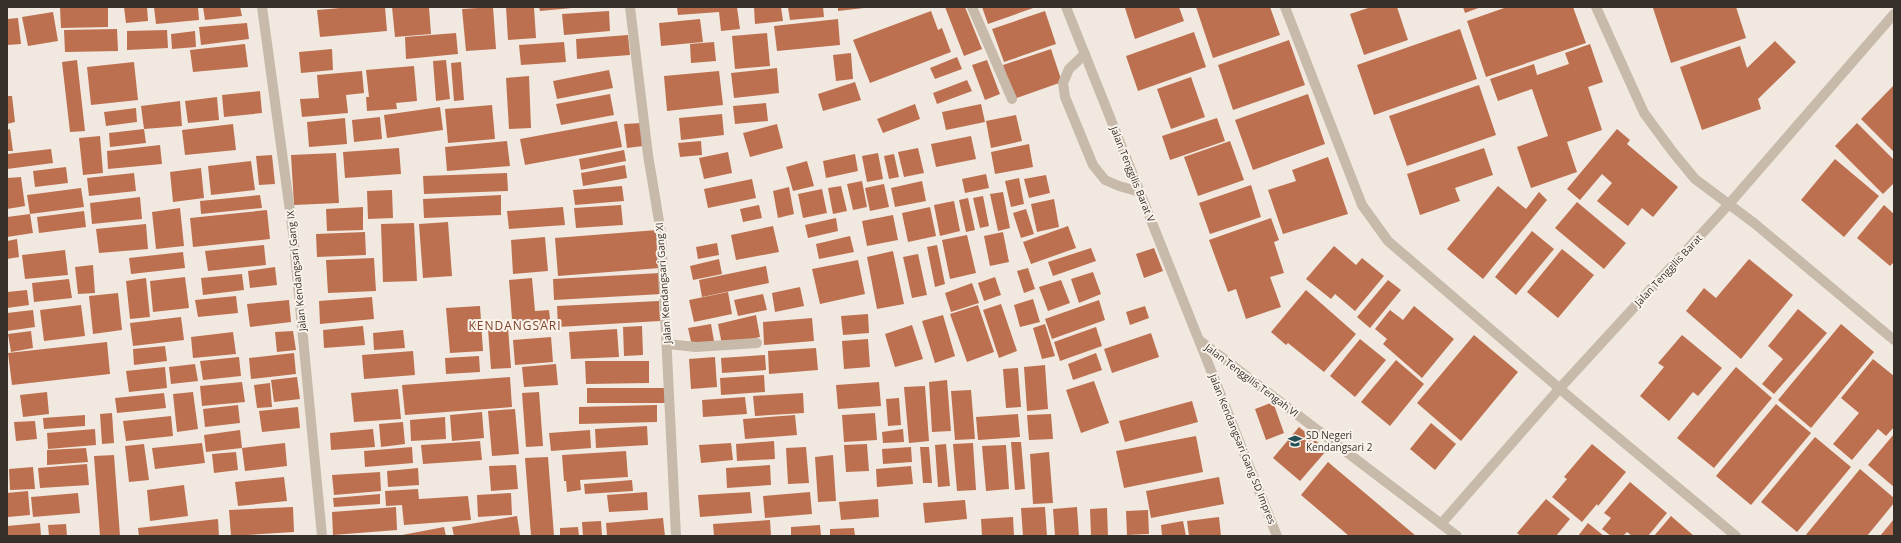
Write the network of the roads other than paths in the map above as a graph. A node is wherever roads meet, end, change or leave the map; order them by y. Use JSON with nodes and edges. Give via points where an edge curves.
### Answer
{"nodes":[{"id":1,"x":262,"y":7,"type":"edge"},
{"id":2,"x":630,"y":7,"type":"edge"},
{"id":3,"x":972,"y":7,"type":"edge"},
{"id":4,"x":1066,"y":7,"type":"edge"},
{"id":5,"x":1285,"y":7,"type":"edge"},
{"id":6,"x":1596,"y":7,"type":"edge"},
{"id":7,"x":1894,"y":14,"type":"edge"},
{"id":8,"x":1085,"y":54,"type":"junction"},
{"id":9,"x":1012,"y":99,"type":"dead end"},
{"id":10,"x":1140,"y":192,"type":"junction"},
{"id":11,"x":1729,"y":204,"type":"junction"},
{"id":12,"x":1200,"y":340,"type":"junction"},
{"id":13,"x":1894,"y":340,"type":"edge"},
{"id":14,"x":757,"y":343,"type":"dead end"},
{"id":15,"x":667,"y":344,"type":"junction"},
{"id":16,"x":1560,"y":388,"type":"junction"},
{"id":17,"x":1441,"y":524,"type":"junction"},
{"id":18,"x":322,"y":536,"type":"edge"},
{"id":19,"x":676,"y":536,"type":"edge"},
{"id":20,"x":1277,"y":536,"type":"edge"},
{"id":21,"x":1457,"y":536,"type":"edge"},
{"id":22,"x":1736,"y":536,"type":"edge"}],
"edges":[{"from":1,"to":18,"type":"street","name":"Jalan Kendangsari Gang IX","via":[[293,233]]},
{"from":2,"to":15,"type":"street","name":"Jalan Kendangsari Gang XI","via":[[648,155],[661,232]]},
{"from":3,"to":9,"type":"street"},
{"from":4,"to":8,"type":"street","name":"Jalan Tenggilis Barat V"},
{"from":5,"to":16,"type":"street","via":[[1362,205],[1388,241]]},
{"from":6,"to":11,"type":"street","via":[[1644,113],[1695,179]]},
{"from":7,"to":11,"type":"street","name":"Jalan Tenggilis Barat"},
{"from":8,"to":10,"type":"street","name":"Jalan Tenggilis Barat V"},
{"from":8,"to":10,"type":"street","via":[[1069,69],[1063,83],[1068,104],[1093,165],[1105,180]]},
{"from":10,"to":12,"type":"street","name":"Jalan Tenggilis Barat V"},
{"from":11,"to":13,"type":"street"},
{"from":11,"to":16,"type":"street","name":"Jalan Tenggilis Barat"},
{"from":12,"to":17,"type":"street","name":"Jalan Tenggilis Tengah VI"},
{"from":12,"to":20,"type":"street","name":"Jalan Kendangsari Gang SD Impres"},
{"from":14,"to":15,"type":"street","via":[[696,347]]},
{"from":15,"to":19,"type":"street","name":"Jalan Kendangsari Gang XI"},
{"from":16,"to":17,"type":"street","name":"Jalan Tenggilis Barat"},
{"from":16,"to":22,"type":"street"},
{"from":17,"to":21,"type":"street","name":"Jalan Tenggilis Tengah VI"}]}
